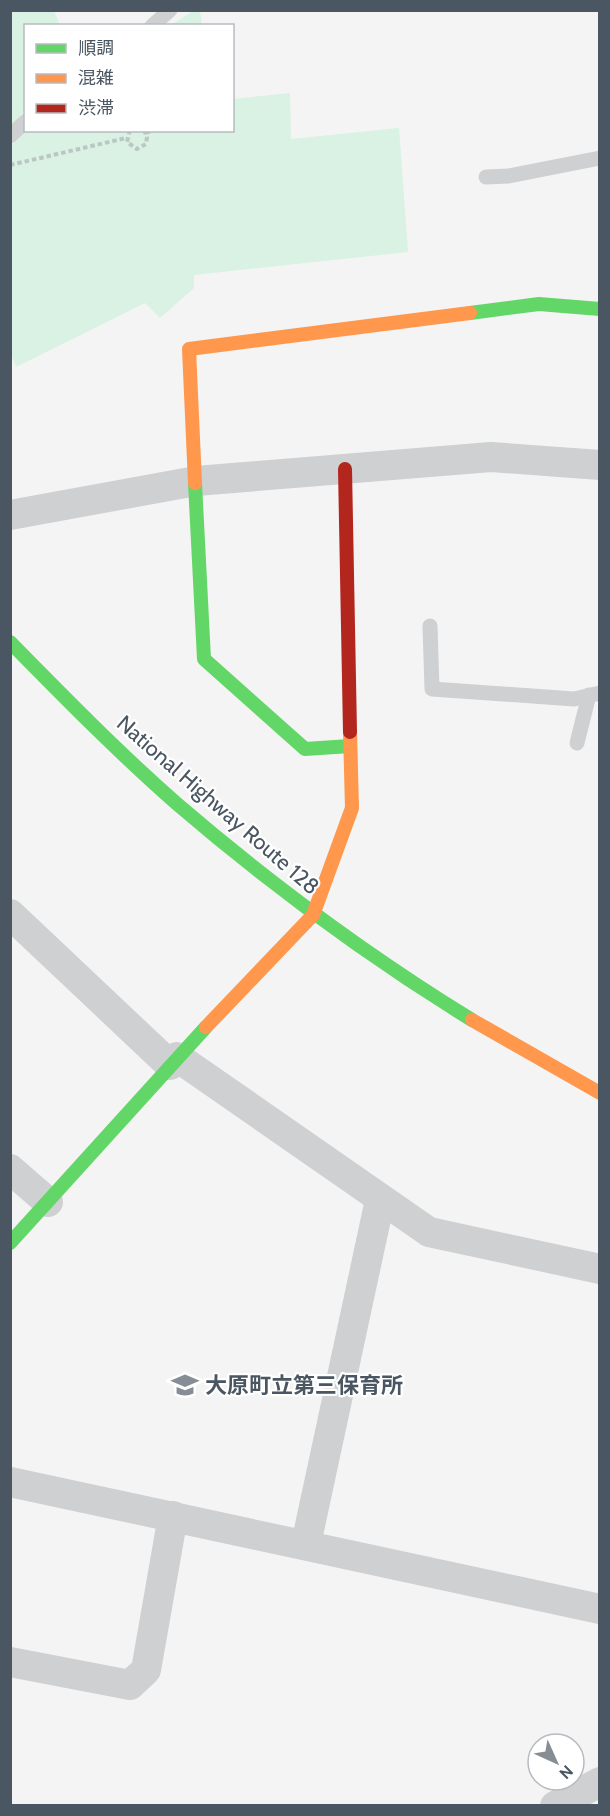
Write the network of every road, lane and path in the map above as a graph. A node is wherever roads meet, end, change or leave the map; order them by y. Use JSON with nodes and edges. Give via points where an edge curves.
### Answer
{"nodes":[{"id":1,"x":170,"y":10,"type":"edge"},
{"id":2,"x":154,"y":24,"type":"edge"},
{"id":3,"x":24,"y":123,"type":"edge"},
{"id":4,"x":129,"y":132,"type":"edge"},
{"id":5,"x":145,"y":132,"type":"edge"},
{"id":6,"x":10,"y":136,"type":"edge"},
{"id":7,"x":126,"y":138,"type":"junction"},
{"id":8,"x":600,"y":158,"type":"edge"},
{"id":9,"x":10,"y":165,"type":"edge"},
{"id":10,"x":486,"y":177,"type":"dead end"},
{"id":11,"x":600,"y":309,"type":"edge"},
{"id":12,"x":600,"y":465,"type":"edge"},
{"id":13,"x":345,"y":469,"type":"junction"},
{"id":14,"x":196,"y":481,"type":"junction"},
{"id":15,"x":10,"y":515,"type":"edge"},
{"id":16,"x":430,"y":626,"type":"dead end"},
{"id":17,"x":10,"y":642,"type":"edge"},
{"id":18,"x":594,"y":694,"type":"edge"},
{"id":19,"x":577,"y":743,"type":"dead end"},
{"id":20,"x":350,"y":746,"type":"junction"},
{"id":21,"x":10,"y":914,"type":"edge"},
{"id":22,"x":313,"y":915,"type":"junction"},
{"id":23,"x":174,"y":1061,"type":"junction"},
{"id":24,"x":600,"y":1093,"type":"edge"},
{"id":25,"x":10,"y":1168,"type":"edge"},
{"id":26,"x":380,"y":1200,"type":"junction"},
{"id":27,"x":48,"y":1202,"type":"junction"},
{"id":28,"x":10,"y":1244,"type":"edge"},
{"id":29,"x":600,"y":1269,"type":"edge"},
{"id":30,"x":10,"y":1482,"type":"edge"},
{"id":31,"x":173,"y":1516,"type":"junction"},
{"id":32,"x":306,"y":1544,"type":"junction"},
{"id":33,"x":600,"y":1609,"type":"edge"},
{"id":34,"x":10,"y":1662,"type":"edge"},
{"id":35,"x":600,"y":1782,"type":"edge"},
{"id":36,"x":555,"y":1806,"type":"edge"}],
"edges":[{"from":1,"to":2,"type":"lane"},
{"from":3,"to":6,"type":"lane"},
{"from":4,"to":7,"type":"path"},
{"from":5,"to":7,"type":"path","via":[[147,140],[141,148],[131,147]]},
{"from":7,"to":9,"type":"path"},
{"from":8,"to":10,"type":"lane"},
{"from":11,"to":14,"type":"main road","via":[[539,304],[189,349]]},
{"from":12,"to":13,"type":"street","via":[[491,457]]},
{"from":13,"to":14,"type":"street"},
{"from":13,"to":20,"type":"main road"},
{"from":14,"to":15,"type":"street"},
{"from":14,"to":20,"type":"main road","via":[[204,659],[305,749]]},
{"from":16,"to":18,"type":"lane","via":[[432,689],[574,699]]},
{"from":17,"to":22,"type":"main road","name":"National Highway Route 128","via":[[199,823]]},
{"from":18,"to":19,"type":"lane"},
{"from":20,"to":22,"type":"main road","via":[[352,808]]},
{"from":21,"to":23,"type":"street"},
{"from":22,"to":23,"type":"main road"},
{"from":22,"to":24,"type":"main road","name":"National Highway Route 128","via":[[445,1005]]},
{"from":23,"to":26,"type":"street"},
{"from":23,"to":27,"type":"main road"},
{"from":25,"to":27,"type":"street"},
{"from":26,"to":29,"type":"street","via":[[429,1232]]},
{"from":26,"to":32,"type":"street"},
{"from":27,"to":28,"type":"main road"},
{"from":30,"to":31,"type":"street"},
{"from":31,"to":32,"type":"street"},
{"from":31,"to":34,"type":"street","via":[[147,1670],[130,1685]]},
{"from":32,"to":33,"type":"street"},
{"from":35,"to":36,"type":"street"}]}
